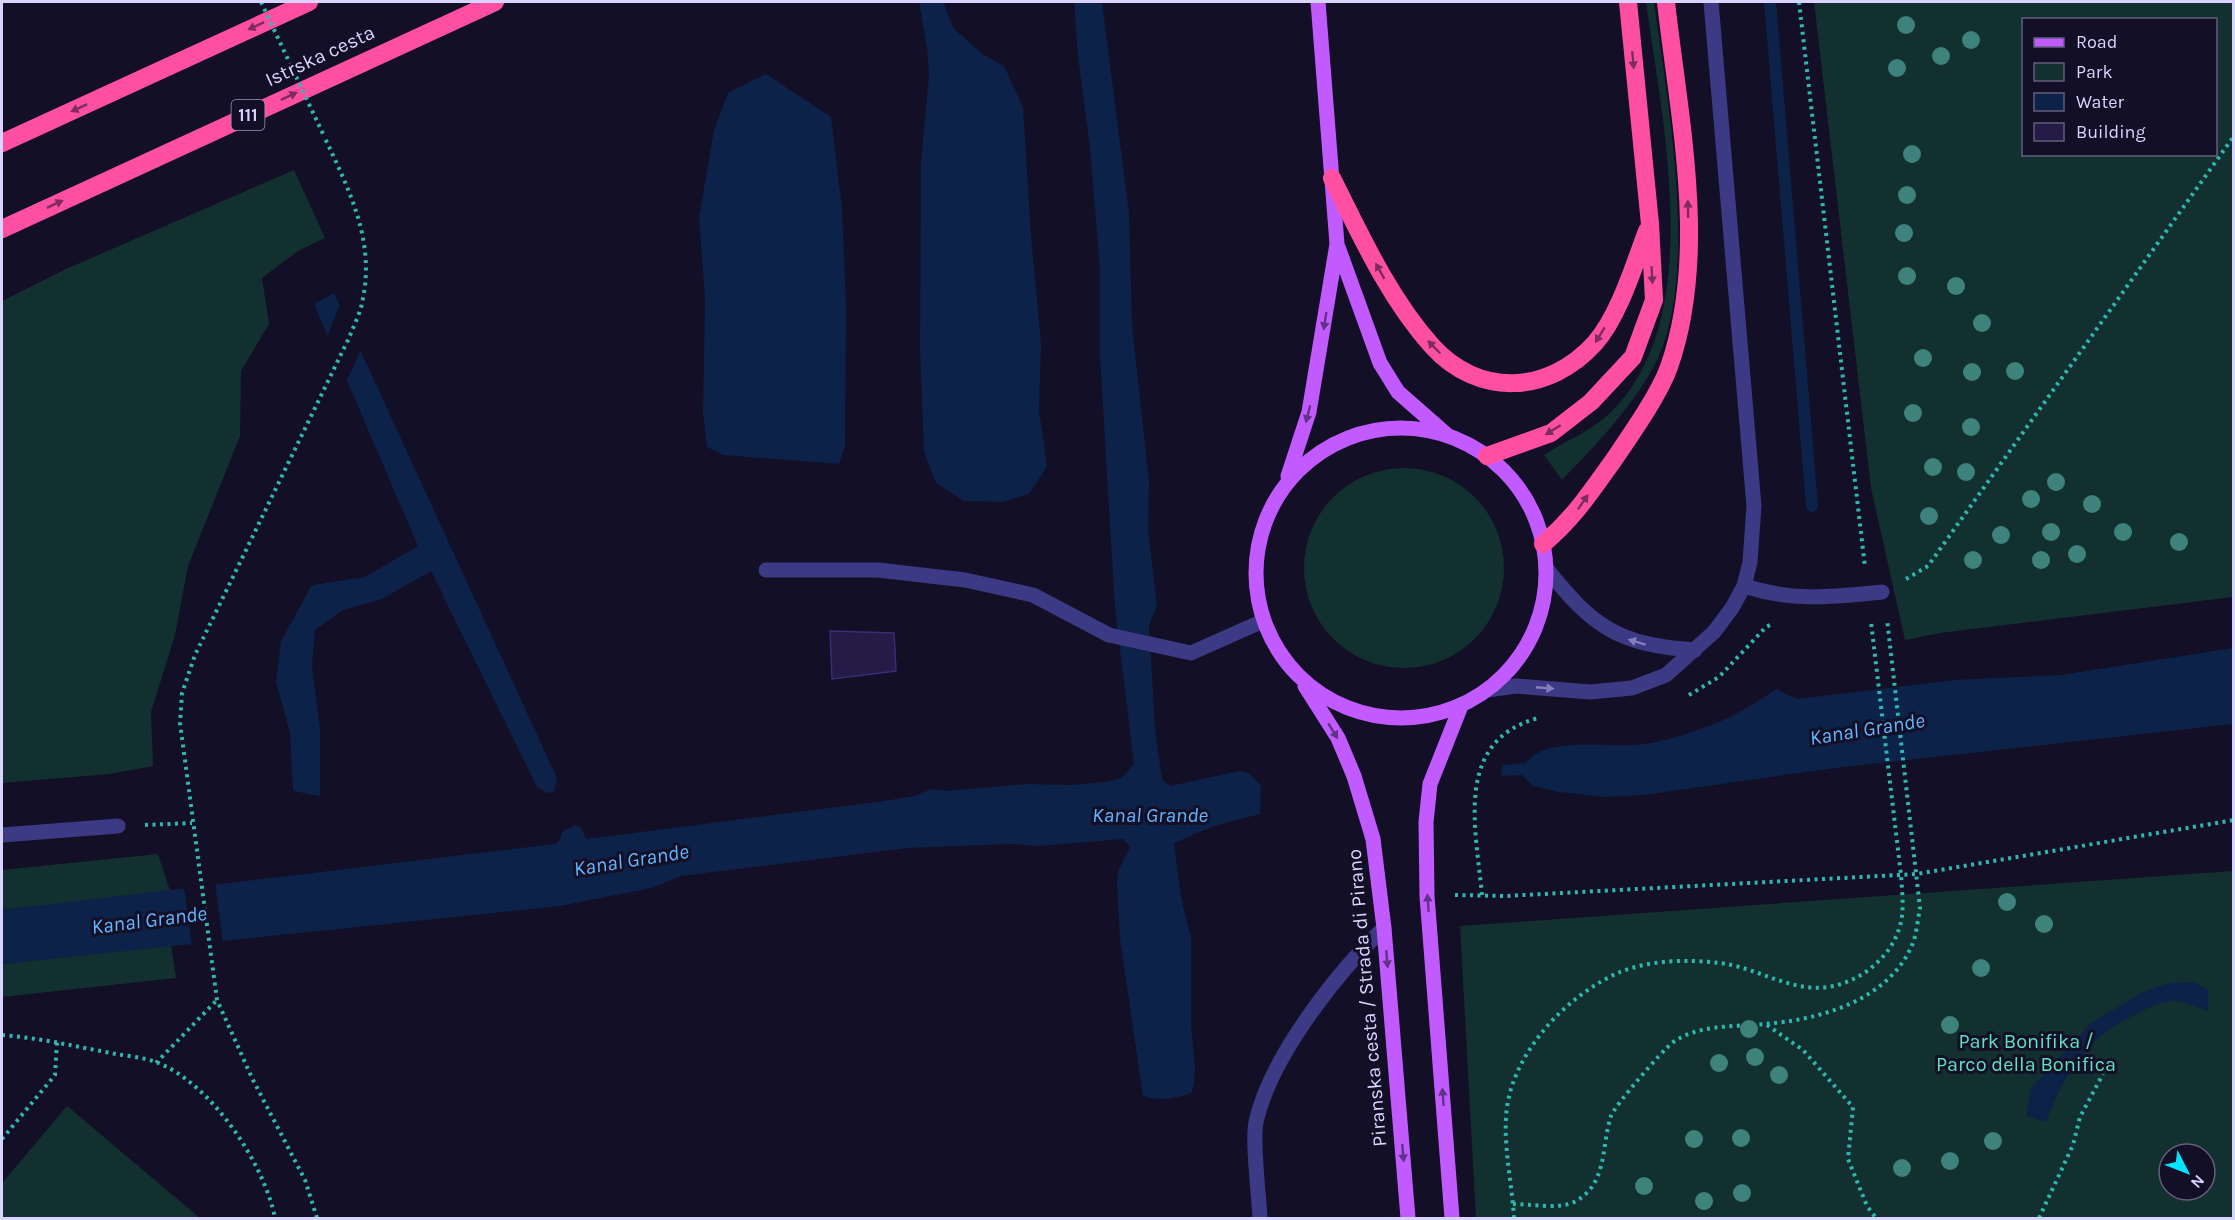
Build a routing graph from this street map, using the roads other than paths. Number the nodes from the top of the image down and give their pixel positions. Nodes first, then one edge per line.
1 (309, 2) edge
2 (495, 2) edge
3 (1318, 2) edge
4 (1628, 2) edge
5 (1666, 2) edge
6 (1711, 2) edge
7 (2, 143) edge
8 (1332, 178) junction
9 (1650, 224) junction
10 (2, 229) edge
11 (1337, 244) junction
12 (1447, 435) junction
13 (1487, 456) junction
14 (1280, 492) junction
15 (1543, 544) junction
16 (1546, 568) junction
17 (765, 570) dead end
18 (1744, 586) junction
19 (1875, 593) road end
20 (1263, 621) junction
21 (1695, 650) junction
22 (1301, 681) junction
23 (1486, 690) junction
24 (1461, 706) junction
25 (118, 826) road end
26 (2, 835) edge
27 (1384, 928) junction
28 (1260, 1218) edge
29 (1408, 1218) edge
30 (1452, 1218) edge

1 -> 7 highway
10 -> 2 highway, Istrska cesta / 111
3 - 8 main road
4 -> 9 highway
15 -> 5 highway
6 - 18 street
9 -> 8 highway
8 - 11 main road
9 -> 13 highway
11 - 12 main road
11 -> 14 main road
12 - 13 main road
12 - 14 main road
13 - 15 main road
14 - 20 main road, Piranska cesta / Strada di Pirano
15 - 16 main road
21 -> 16 street
16 - 23 main road
17 - 20 street
18 - 19 street
18 - 21 street
20 - 22 main road, Piranska cesta / Strada di Pirano
23 -> 21 street
22 - 24 main road
22 -> 27 main road, Piranska cesta / Strada di Pirano
23 - 24 main road
30 -> 24 main road
25 - 26 street
27 - 28 street
27 -> 29 main road, Piranska cesta / Strada di Pirano

